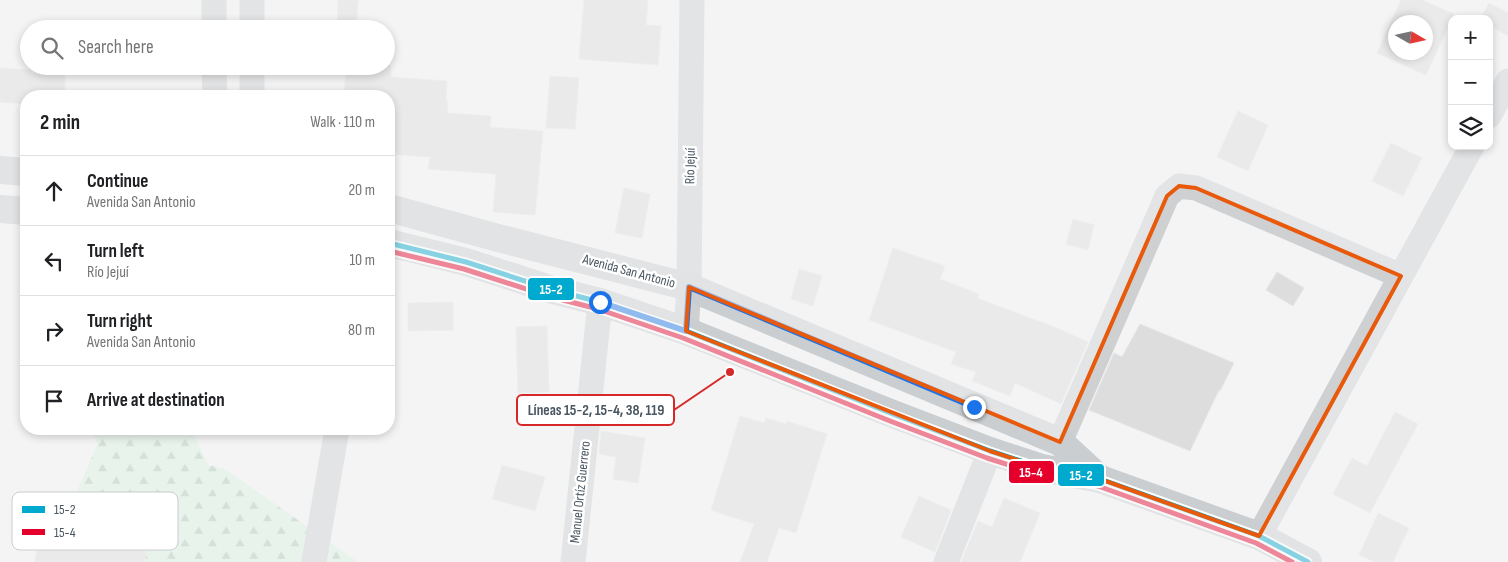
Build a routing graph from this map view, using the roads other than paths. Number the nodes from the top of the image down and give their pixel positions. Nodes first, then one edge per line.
1 (214, 0) edge
2 (252, 0) edge
3 (692, 0) edge
4 (214, 20) edge
5 (252, 20) edge
6 (214, 75) edge
7 (252, 75) edge
8 (1508, 82) edge
9 (214, 90) edge
10 (252, 90) edge
11 (1493, 109) edge
12 (1470, 150) edge
13 (0, 170) edge
14 (20, 172) edge
15 (0, 209) edge
16 (395, 210) edge
17 (20, 211) edge
18 (395, 244) edge
19 (1401, 276) junction
20 (689, 287) junction
21 (600, 302) junction
22 (686, 331) junction
23 (336, 435) edge
24 (1060, 442) junction
25 (990, 451) junction
26 (1100, 479) junction
27 (1259, 536) junction
28 (314, 562) edge
29 (573, 562) edge
30 (946, 562) edge
31 (1308, 562) edge

1 - 4 street
2 - 5 street
3 - 20 street, Río Jejuí
6 - 9 street
7 - 10 street
8 - 11 street
12 - 19 street
13 - 14 main road
15 - 17 main road
16 - 20 main road, Avenida San Antonio
18 - 21 main road, Avenida San Antonio
19 - 24 street
19 - 27 street
20 - 22 street, Río Jejuí
20 - 24 main road, Avenida San Antonio
21 - 22 main road, Avenida San Antonio
21 - 29 street, Manuel Ortíz Guerrero
22 - 25 main road, Avenida San Antonio
23 - 28 street
24 - 26 main road, Avenida San Antonio
25 - 26 main road, Avenida San Antonio
25 - 30 street
26 - 27 main road, Avenida San Antonio
27 - 31 main road, Avenida San Antonio

